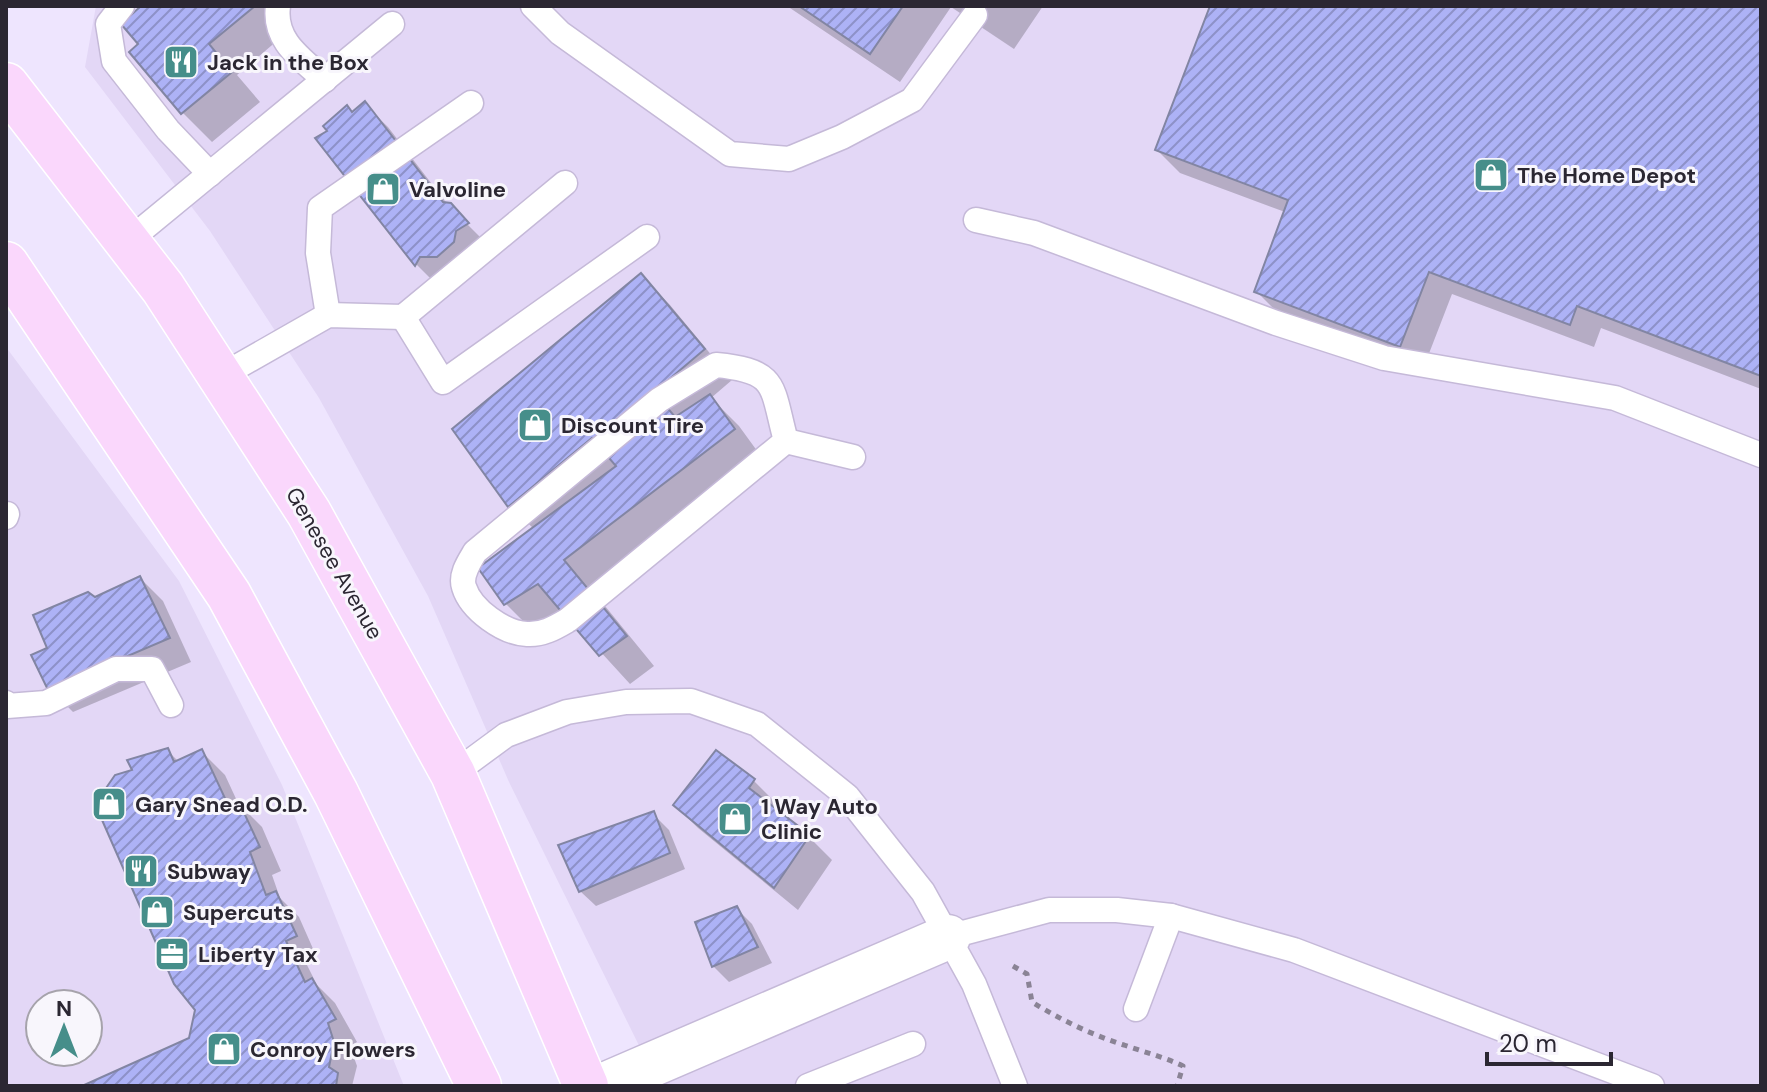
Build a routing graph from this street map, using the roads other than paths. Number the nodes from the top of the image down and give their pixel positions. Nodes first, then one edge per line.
1 (122, 6) edge
2 (278, 6) edge
3 (533, 6) edge
4 (975, 15) dead end
5 (392, 24) dead end
6 (325, 80) junction
7 (6, 85) edge
8 (471, 103) dead end
9 (210, 174) junction
10 (565, 183) dead end
11 (976, 220) dead end
12 (647, 237) dead end
13 (127, 242) junction
14 (6, 264) edge
15 (328, 315) junction
16 (403, 317) junction
17 (221, 376) junction
18 (786, 441) junction
19 (1761, 455) edge
20 (853, 457) dead end
21 (6, 703) edge
22 (171, 705) dead end
23 (453, 774) junction
24 (1171, 916) junction
25 (948, 937) junction
26 (1136, 1009) dead end
27 (913, 1044) dead end
28 (1614, 1079) edge
29 (479, 1086) edge
30 (586, 1086) edge
31 (602, 1086) edge
32 (808, 1086) edge
33 (1015, 1086) edge
34 (1652, 1086) edge

1 - 9 lane
2 - 6 lane
3 - 4 lane
5 - 6 lane
6 - 9 lane
7 - 13 main road, Genesee Avenue
8 - 15 lane
9 - 13 lane
10 - 16 lane
11 - 19 lane
12 - 16 lane
13 - 17 main road, Genesee Avenue
14 - 29 main road
15 - 16 lane
15 - 17 lane
17 - 23 main road, Genesee Avenue
18 - 18 lane
18 - 20 lane
21 - 22 lane
23 - 25 lane
23 - 30 main road, Genesee Avenue
24 - 25 lane
24 - 26 lane
24 - 28 lane
25 - 31 street
25 - 33 lane
27 - 32 lane
28 - 34 lane

